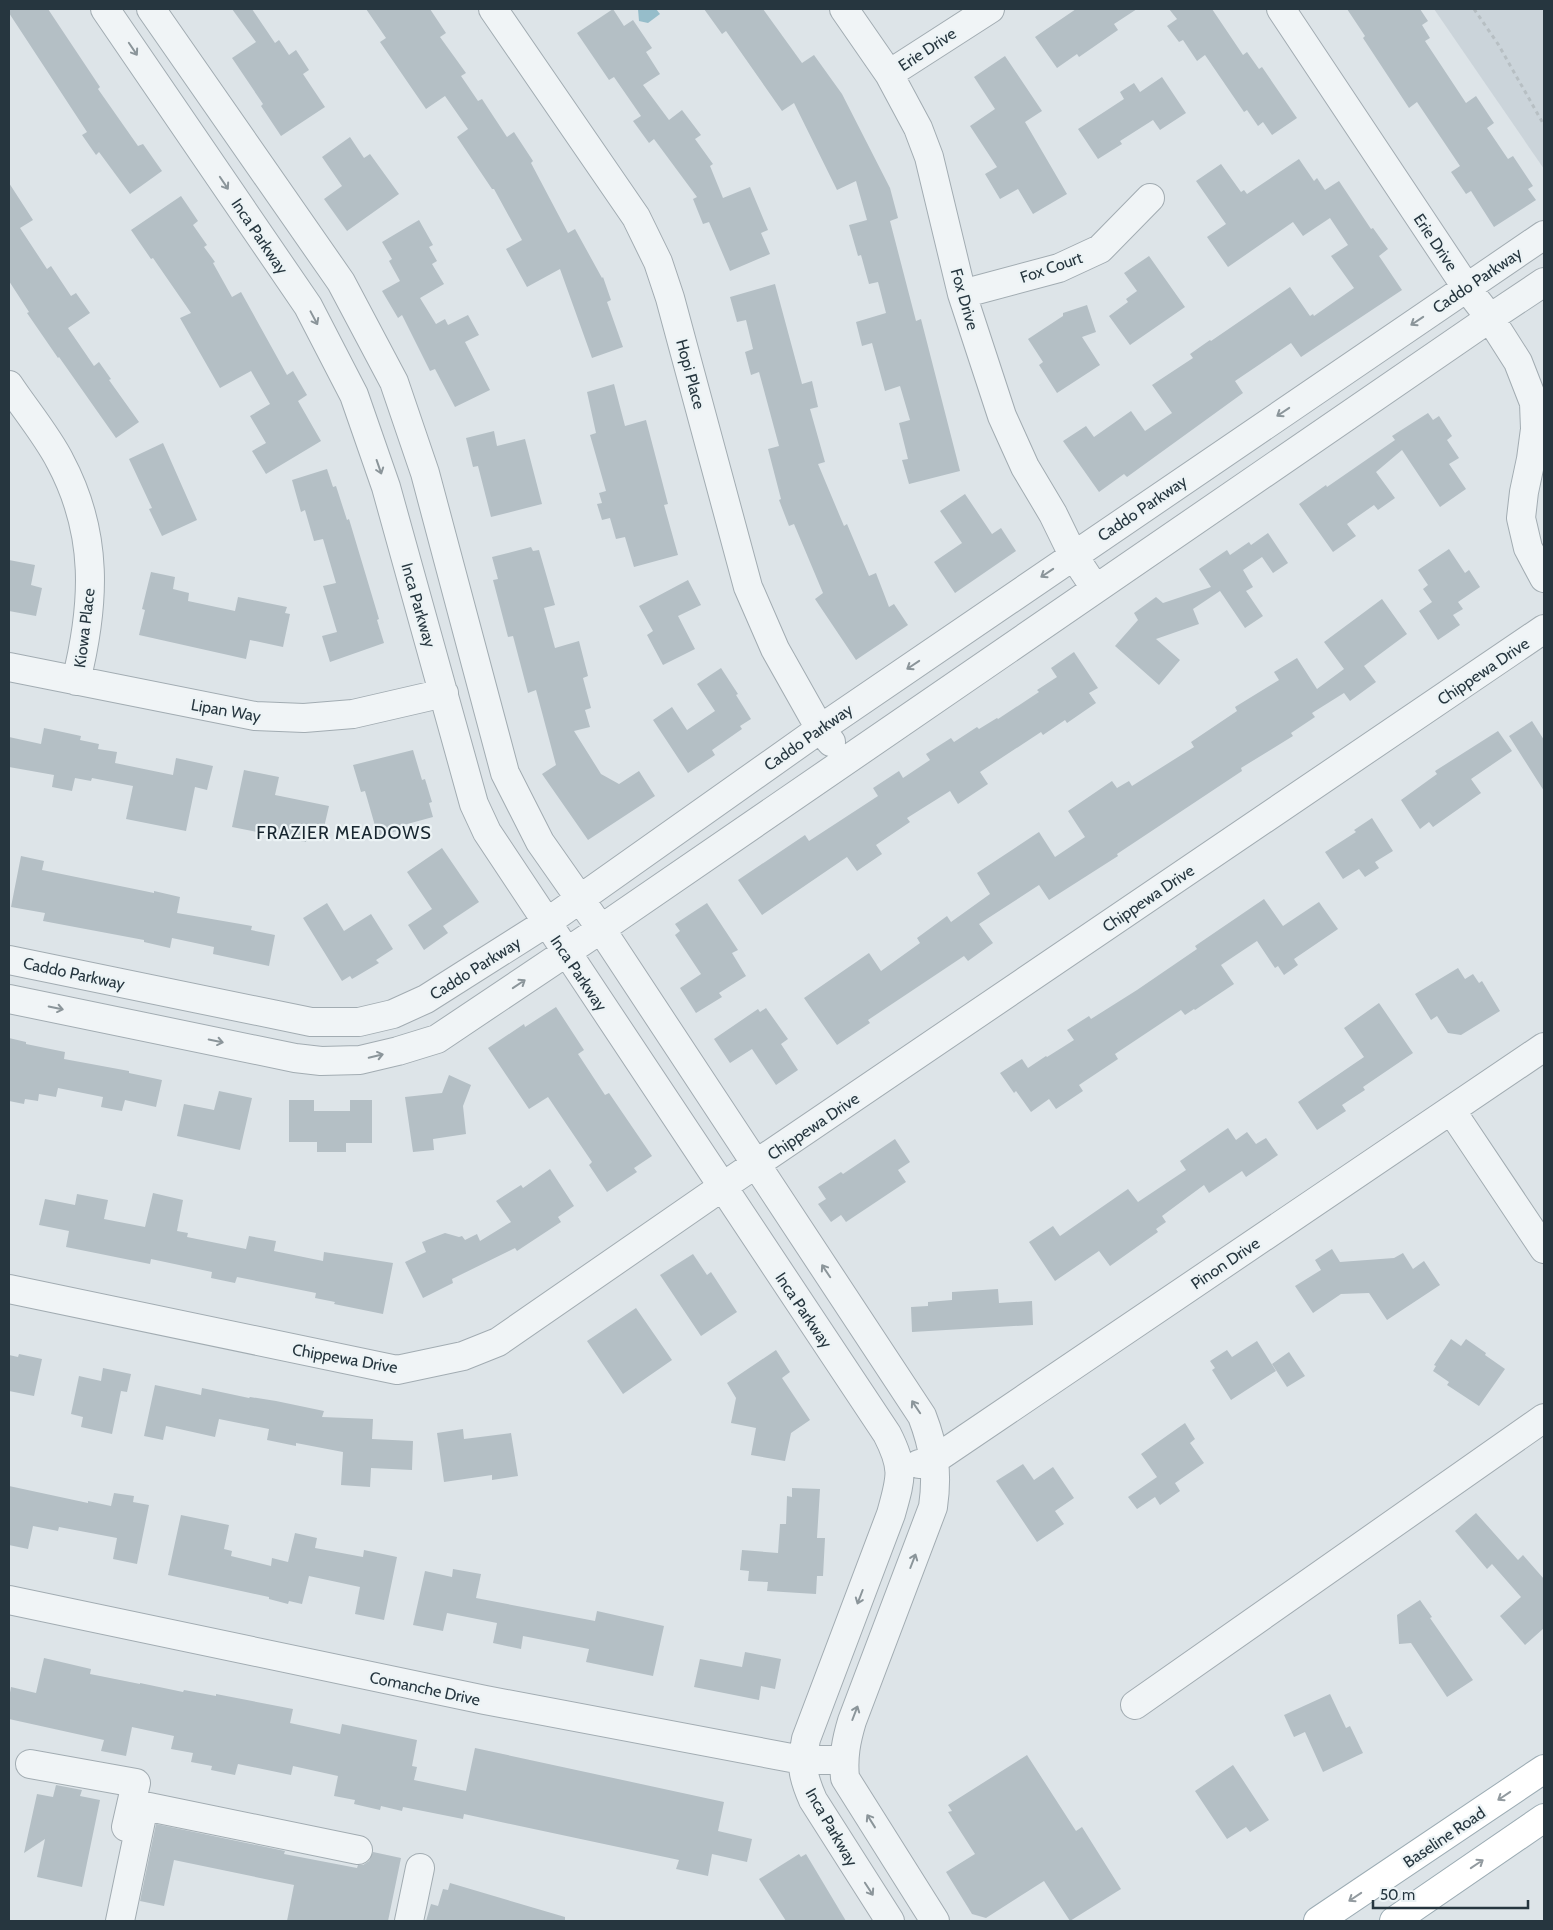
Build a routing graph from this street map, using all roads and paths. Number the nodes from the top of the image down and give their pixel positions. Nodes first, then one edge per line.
1 (105, 9) edge
2 (151, 9) edge
3 (494, 9) edge
4 (844, 9) edge
5 (990, 9) edge
6 (1281, 9) edge
7 (1474, 9) edge
8 (889, 74) junction
9 (1544, 125) edge
10 (1150, 198) dead end
11 (1544, 235) edge
12 (1544, 282) edge
13 (1466, 287) junction
14 (962, 294) junction
15 (1490, 318) junction
16 (9, 385) edge
17 (1073, 555) junction
18 (1544, 578) edge
19 (1095, 588) junction
20 (1544, 629) edge
21 (9, 667) edge
22 (76, 681) junction
23 (444, 693) junction
24 (820, 728) junction
25 (844, 760) junction
26 (580, 900) junction
27 (546, 923) junction
28 (601, 929) junction
29 (566, 952) junction
30 (9, 960) edge
31 (9, 998) edge
32 (1544, 1047) edge
33 (1451, 1110) junction
34 (756, 1165) junction
35 (722, 1187) junction
36 (1544, 1249) edge
37 (9, 1289) edge
38 (1544, 1418) edge
39 (934, 1460) junction
40 (900, 1468) junction
41 (9, 1600) edge
42 (1135, 1705) dead end
43 (802, 1760) junction
44 (843, 1760) junction
45 (30, 1764) dead end
46 (1544, 1769) edge
47 (1544, 1818) edge
48 (358, 1850) dead end
49 (420, 1868) dead end
50 (106, 1921) edge
51 (120, 1921) edge
52 (409, 1921) edge
53 (890, 1921) edge
54 (935, 1921) edge
55 (1318, 1921) edge
56 (1394, 1921) edge

1 -> 23 street, Inca Parkway
2 - 26 street
3 - 24 street, Hopi Place
4 - 8 street, Fox Drive
5 - 8 street, Erie Drive
6 - 13 street, Erie Drive
7 - 9 path
8 - 14 street, Fox Drive
10 - 14 street, Fox Court
11 - 13 street, Caddo Parkway
12 - 15 street
13 - 15 street, Erie Drive
13 -> 17 street, Caddo Parkway
14 - 17 street, Fox Drive
15 - 18 street, Erie Drive
15 - 19 street
16 - 22 street, Kiowa Place
17 - 19 street, Fox Drive
17 -> 24 street, Caddo Parkway
19 - 25 street
20 - 34 street, Chippewa Drive
21 - 22 street, Lipan Way
22 - 23 street, Lipan Way
23 - 27 street, Inca Parkway
24 - 25 street, Hopi Place
24 - 26 street, Caddo Parkway
25 - 28 street
26 - 27 street, Caddo Parkway
26 - 28 street
27 - 29 street, Inca Parkway
27 - 30 street, Caddo Parkway
28 - 29 street
28 - 34 street
31 -> 29 street
29 - 35 street, Inca Parkway
32 - 33 street, Pinon Drive
33 - 36 street
33 - 39 street, Pinon Drive
34 - 35 street, Chippewa Drive
39 -> 34 street
35 - 37 street, Chippewa Drive
35 - 40 street, Inca Parkway
38 - 42 street
39 - 40 street, Pinon Drive
44 -> 39 street
40 -> 43 street, Inca Parkway
41 - 43 street, Comanche Drive
43 - 44 street, Comanche Drive
43 -> 53 street, Inca Parkway
54 -> 44 street
45 - 50 street
46 -> 55 main road, Baseline Road
56 -> 47 main road
48 - 51 street
49 - 52 street

